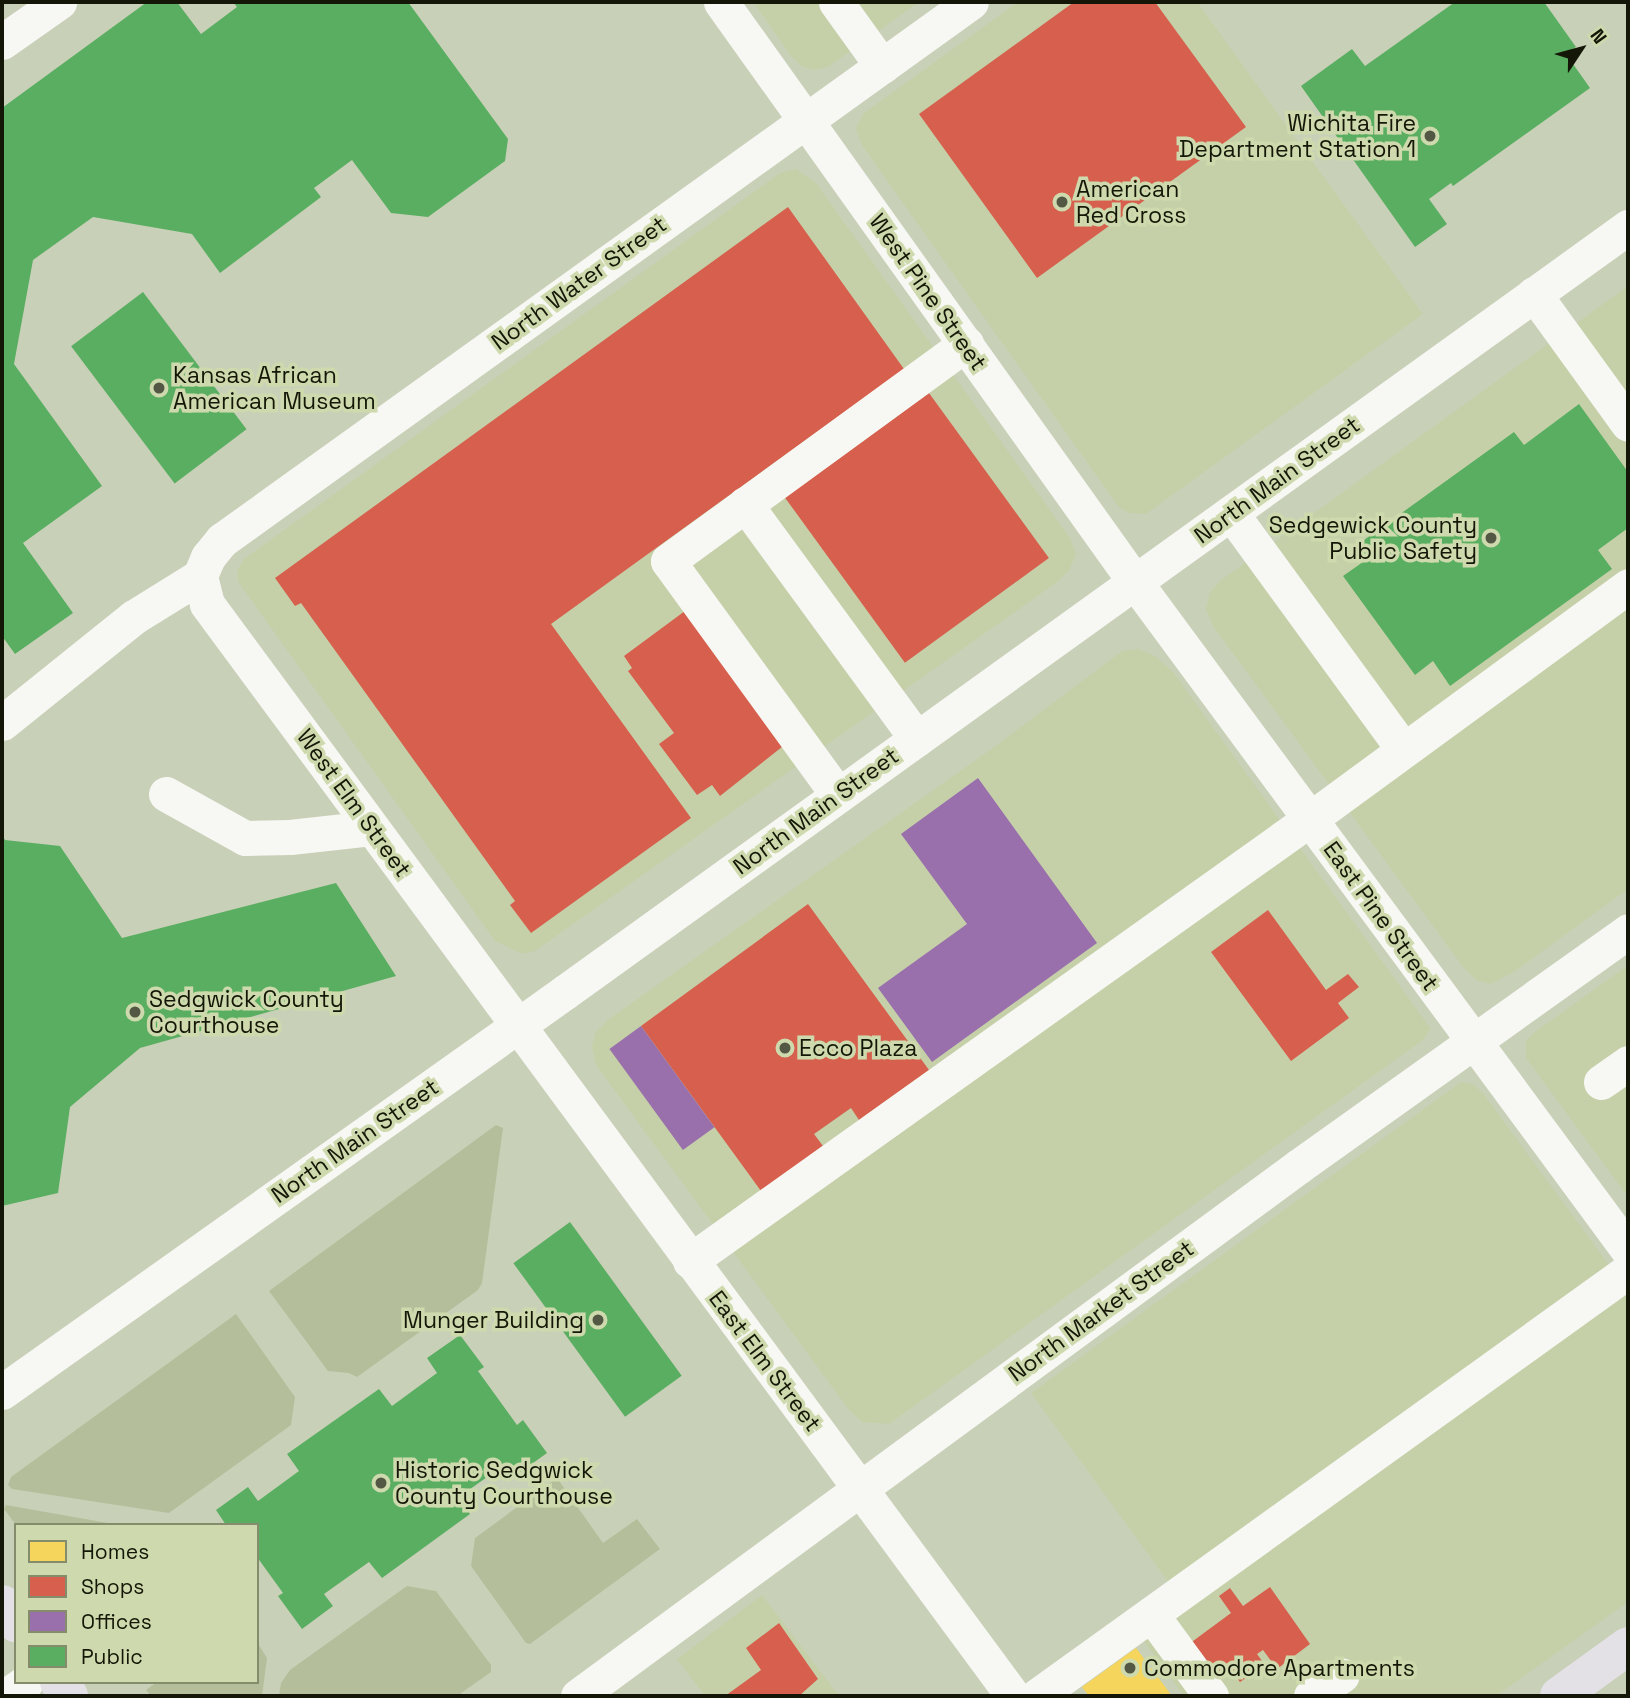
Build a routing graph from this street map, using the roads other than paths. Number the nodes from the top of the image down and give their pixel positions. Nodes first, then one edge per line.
1 (60, 2) edge
2 (721, 2) edge
3 (836, 2) edge
4 (965, 4) edge
5 (2, 42) edge
6 (882, 66) junction
7 (806, 120) junction
8 (1628, 227) edge
9 (1534, 295) junction
10 (966, 344) junction
11 (1628, 424) edge
12 (745, 504) junction
13 (1231, 513) junction
14 (200, 576) junction
15 (1135, 582) junction
16 (1628, 586) edge
17 (2, 723) edge
18 (917, 738) junction
19 (1404, 750) junction
20 (166, 794) dead end
21 (838, 795) junction
22 (1310, 819) junction
23 (372, 828) junction
24 (1625, 940) edge
25 (517, 1027) junction
26 (1474, 1041) junction
27 (1628, 1250) edge
28 (691, 1261) junction
29 (1628, 1271) edge
30 (2, 1392) edge
31 (860, 1489) junction
32 (2, 1604) edge
33 (1151, 1614) junction
34 (14, 1620) edge
35 (1628, 1646) edge
36 (1342, 1675) dead end
37 (23, 1684) edge
38 (6, 1696) edge
39 (578, 1696) edge
40 (1013, 1696) edge
41 (1037, 1696) edge
42 (1211, 1696) edge
43 (1311, 1696) edge
44 (1559, 1696) edge

1 - 5 street
2 - 7 street, West Pine Street
3 - 6 street
4 - 6 street, North Water Street
6 - 7 street, North Water Street
7 - 10 street, West Pine Street
7 - 14 street, North Water Street
8 - 9 street, North Main Street
9 - 11 street
9 - 13 street, North Main Street
10 - 12 street
10 - 15 street, West Pine Street
12 - 18 street
12 - 21 street
13 - 15 street, North Main Street
13 - 19 street
14 - 17 street
14 - 23 street, West Elm Street
15 - 18 street, North Main Street
15 - 22 street, East Pine Street
16 - 19 street
18 - 21 street, North Main Street
19 - 22 street
20 - 23 street
21 - 25 street, North Main Street
22 - 26 street, East Pine Street
22 - 28 street
23 - 25 street, West Elm Street
24 - 26 street, North Market Street
25 - 28 street, East Elm Street
25 - 30 street, North Main Street
26 - 27 street, East Pine Street
26 - 31 street, North Market Street
28 - 31 street, East Elm Street
29 - 33 street
31 - 39 street, North Market Street
31 - 40 street, East Elm Street
32 - 34 main road
33 - 41 street
33 - 42 street
35 - 44 main road
36 - 43 street
37 - 38 street

